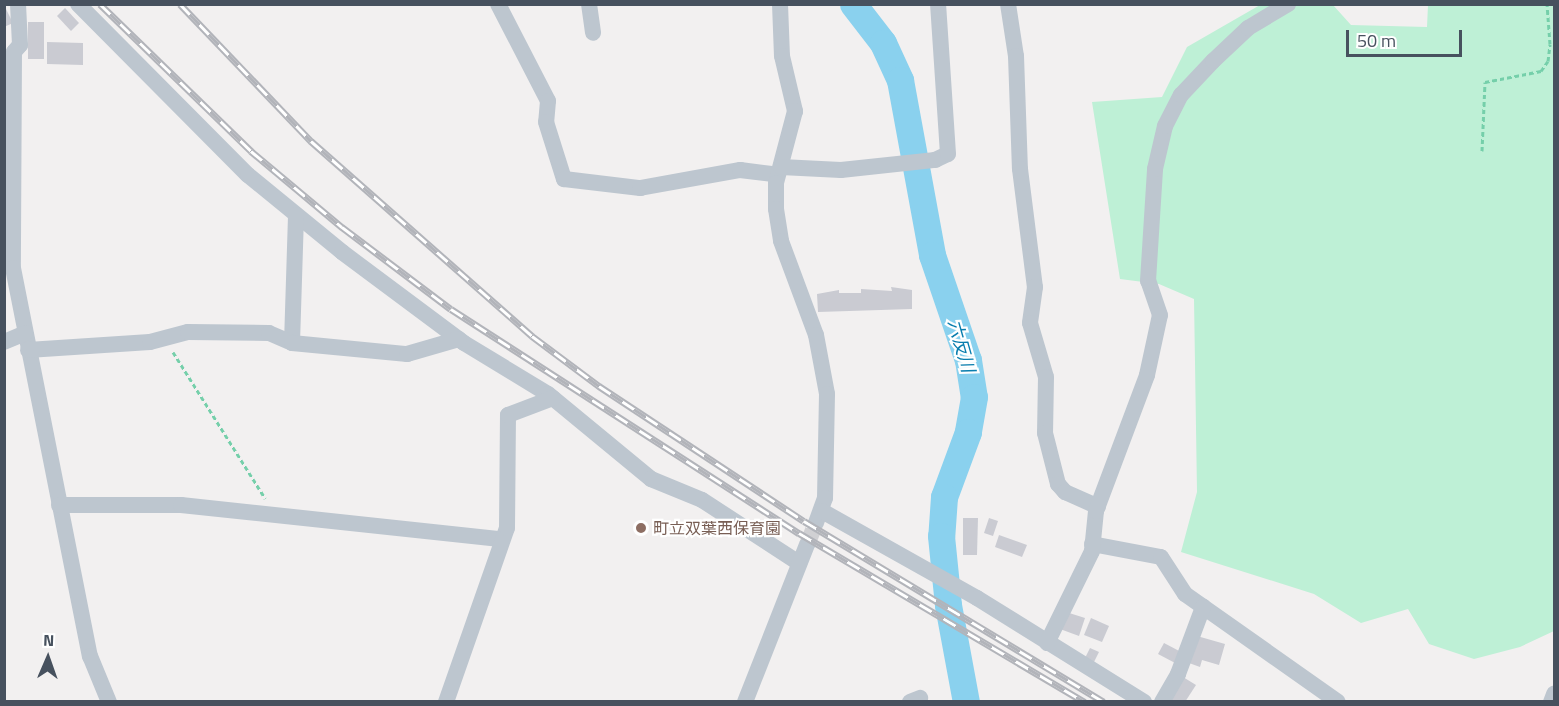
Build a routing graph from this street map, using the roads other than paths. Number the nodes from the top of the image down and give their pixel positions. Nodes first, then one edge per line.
1 (18, 4) edge
2 (78, 4) edge
3 (498, 4) edge
4 (588, 4) edge
5 (780, 4) edge
6 (939, 4) edge
7 (1008, 4) edge
8 (1288, 4) edge
9 (593, 33) dead end
10 (10, 47) edge
11 (9, 90) edge
12 (779, 171) junction
13 (297, 215) junction
14 (25, 333) junction
15 (459, 339) junction
16 (4, 342) edge
17 (292, 343) junction
18 (28, 351) junction
19 (553, 398) junction
20 (59, 504) junction
21 (1098, 507) junction
22 (501, 539) junction
23 (1092, 544) junction
24 (807, 545) tunnel mouth
25 (799, 563) junction
26 (1203, 607) junction
27 (1047, 643) junction
28 (1554, 694) edge
29 (109, 702) edge
30 (446, 702) edge
31 (746, 702) edge
32 (1144, 702) edge
33 (1162, 702) edge
34 (1338, 702) edge
35 (1551, 702) edge

1 - 10 street
2 - 13 street
3 - 12 street
4 - 9 street
5 - 12 street
6 - 12 street
7 - 21 street
8 - 21 street
10 - 11 street
11 - 14 street
12 - 27 street
13 - 15 street
13 - 17 street
14 - 16 street
14 - 18 street
15 - 17 street
15 - 19 street
17 - 18 street
18 - 20 street
19 - 22 street
19 - 25 street
20 - 22 street
20 - 29 street
21 - 23 street
22 - 30 street
23 - 26 street
23 - 27 street
24 - 25 street
25 - 31 street
26 - 33 street
26 - 34 street
27 - 32 street
28 - 35 street

